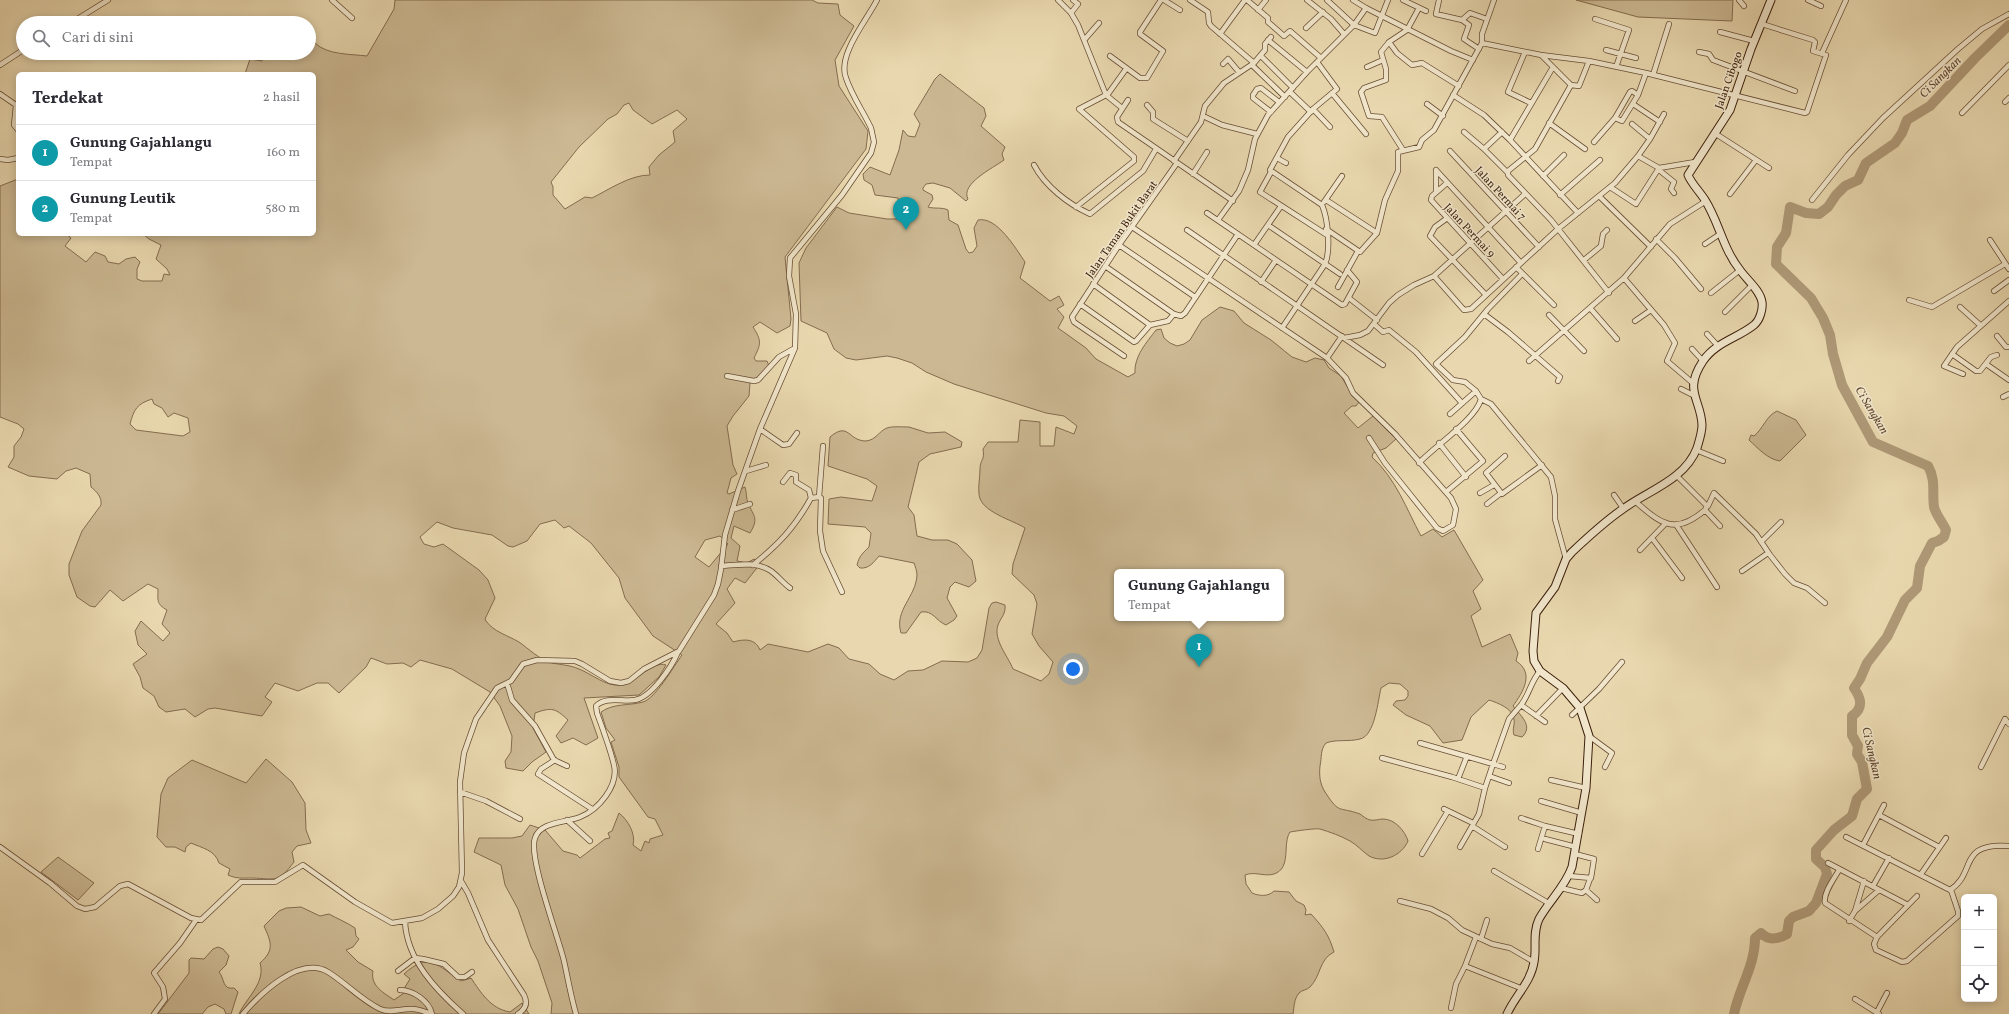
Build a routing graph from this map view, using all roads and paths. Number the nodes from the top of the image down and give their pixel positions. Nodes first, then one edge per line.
1 (108, 0) edge
2 (332, 0) edge
3 (877, 0) edge
4 (1058, 0) edge
5 (1073, 0) edge
6 (1163, 0) edge
7 (1246, 0) edge
8 (1266, 0) edge
9 (1307, 0) edge
10 (1327, 0) edge
11 (1353, 0) edge
12 (1388, 0) edge
13 (1403, 0) edge
14 (1439, 0) edge
15 (1494, 0) edge
16 (1739, 0) edge
17 (1771, 0) edge
18 (1808, 0) edge
19 (1846, 0) edge
20 (1193, 1) edge
21 (1744, 6) dead end
22 (1821, 6) dead end
23 (1366, 8) junction
24 (1419, 8) junction
25 (1180, 10) dead end
26 (1258, 10) junction
27 (1426, 11) dead end
28 (1323, 12) junction
29 (1071, 13) junction
30 (2009, 14) edge
31 (1381, 15) junction
32 (82, 16) edge
33 (352, 18) dead end
34 (1487, 19) junction
35 (1595, 19) dead end
36 (1462, 20) junction
37 (1099, 23) dead end
38 (1669, 24) dead end
39 (1762, 24) junction
40 (1354, 25) junction
41 (1306, 28) dead end
42 (1407, 30) junction
43 (1720, 32) dead end
44 (1220, 34) junction
45 (1344, 34) junction
46 (1085, 39) junction
47 (1754, 41) junction
48 (1389, 42) junction
49 (1482, 43) junction
50 (1479, 49) junction
51 (1606, 50) dead end
52 (1525, 52) junction
53 (1699, 52) dead end
54 (1822, 53) junction
55 (1621, 54) junction
56 (16, 55) edge
57 (1541, 55) junction
58 (1110, 56) dead end
59 (1261, 56) junction
60 (1321, 58) junction
61 (1636, 58) dead end
62 (1384, 60) junction
63 (1473, 60) junction
64 (1589, 61) junction
65 (1317, 62) junction
66 (1222, 64) dead end
67 (1253, 64) junction
68 (0, 65) edge
69 (2009, 65) edge
70 (1367, 67) dead end
71 (1553, 67) junction
72 (1616, 68) junction
73 (1126, 69) junction
74 (1239, 72) junction
75 (1306, 72) junction
76 (1743, 72) junction
77 (1646, 73) junction
78 (1653, 75) junction
79 (1571, 85) junction
80 (1459, 86) junction
81 (1291, 90) junction
82 (1795, 91) dead end
83 (1332, 92) junction
84 (0, 94) edge
85 (1106, 95) junction
86 (1453, 95) junction
87 (1638, 95) junction
88 (1285, 96) junction
89 (1736, 96) junction
90 (2009, 98) edge
91 (1128, 100) dead end
92 (1279, 102) junction
93 (2005, 102) dead end
94 (1427, 104) dead end
95 (1531, 104) junction
96 (1633, 104) junction
97 (16, 105) edge
98 (16, 105) edge
99 (1147, 105) dead end
100 (1122, 108) junction
101 (1312, 110) junction
102 (1271, 112) junction
103 (1962, 113) dead end
104 (1664, 114) dead end
105 (1203, 116) junction
106 (1443, 116) junction
107 (1615, 118) junction
108 (1660, 122) junction
109 (1549, 123) junction
110 (1632, 124) dead end
111 (1330, 127) dead end
112 (16, 128) edge
113 (1464, 132) dead end
114 (1502, 132) junction
115 (1257, 134) junction
116 (1366, 134) dead end
117 (1716, 134) junction
118 (1650, 139) junction
119 (1510, 140) junction
120 (1188, 141) junction
121 (1594, 142) dead end
122 (1156, 149) junction
123 (1484, 149) junction
124 (1585, 149) dead end
125 (1403, 150) junction
126 (1450, 151) dead end
127 (1207, 152) dead end
128 (1564, 155) dead end
129 (1638, 156) junction
130 (0, 158) edge
131 (16, 158) edge
132 (1277, 158) junction
133 (1525, 158) junction
134 (1600, 160) dead end
135 (1756, 160) junction
136 (1175, 162) junction
137 (1695, 162) junction
138 (1286, 163) dead end
139 (1034, 165) dead end
140 (1768, 168) dead end
141 (1659, 169) junction
142 (1271, 172) junction
143 (1508, 173) junction
144 (1193, 174) junction
145 (1342, 176) dead end
146 (1543, 176) junction
147 (1447, 183) junction
148 (1610, 187) junction
149 (1436, 192) junction
150 (1674, 193) dead end
151 (1525, 194) junction
152 (1730, 194) dead end
153 (1560, 195) junction
154 (1599, 196) junction
155 (1326, 200) junction
156 (1812, 200) dead end
157 (1233, 201) junction
158 (1706, 201) junction
159 (1322, 205) junction
160 (1280, 206) junction
161 (1076, 207) junction
162 (1505, 210) junction
163 (1207, 213) dead end
164 (1578, 213) junction
165 (1446, 218) junction
166 (1218, 220) junction
167 (1268, 225) junction
168 (1132, 227) junction
169 (1488, 227) junction
170 (1326, 229) junction
171 (1558, 229) junction
172 (1187, 230) dead end
173 (1607, 230) dead end
174 (1238, 234) junction
175 (1377, 234) junction
176 (1720, 234) junction
177 (1327, 235) junction
178 (1656, 239) junction
179 (1990, 240) dead end
180 (1470, 243) junction
181 (1705, 244) dead end
182 (1119, 245) junction
183 (1254, 245) junction
184 (1538, 247) junction
185 (1650, 247) junction
186 (1358, 251) junction
187 (1223, 255) junction
188 (1276, 260) junction
189 (1451, 260) junction
190 (1584, 260) junction
191 (1521, 263) junction
192 (1325, 264) junction
193 (2005, 264) junction
194 (1105, 266) junction
195 (1516, 267) junction
196 (1347, 270) junction
197 (1740, 270) junction
198 (2009, 270) edge
199 (1340, 274) dead end
200 (1522, 274) junction
201 (1434, 276) junction
202 (1208, 278) junction
203 (1624, 278) junction
204 (1503, 279) junction
205 (2009, 280) edge
206 (1261, 282) junction
207 (1093, 284) junction
208 (1312, 285) junction
209 (1752, 285) junction
210 (1338, 287) dead end
211 (1701, 289) dead end
212 (1994, 291) dead end
213 (1711, 292) dead end
214 (1609, 293) junction
215 (1486, 295) junction
216 (1195, 297) junction
217 (1349, 298) junction
218 (1909, 300) dead end
219 (2009, 302) edge
220 (1080, 304) junction
221 (1554, 305) dead end
222 (1297, 307) junction
223 (1960, 307) dead end
224 (1590, 308) junction
225 (1651, 310) junction
226 (1725, 312) dead end
227 (1174, 314) junction
228 (1484, 314) junction
229 (1549, 315) dead end
230 (1635, 321) dead end
231 (1376, 322) junction
232 (1150, 325) junction
233 (1980, 325) junction
234 (1282, 328) junction
235 (1562, 330) junction
236 (1707, 334) dead end
237 (1997, 336) dead end
238 (1343, 337) junction
239 (1617, 339) dead end
240 (1718, 346) junction
241 (2009, 347) edge
242 (795, 348) junction
243 (1692, 349) dead end
244 (1584, 351) dead end
245 (1952, 354) junction
246 (1997, 355) dead end
247 (1124, 356) dead end
248 (1534, 356) junction
249 (1327, 358) junction
250 (1529, 361) dead end
251 (1703, 361) junction
252 (1986, 364) junction
253 (1383, 365) dead end
254 (1962, 374) dead end
255 (727, 376) dead end
256 (2009, 380) edge
257 (1558, 381) dead end
258 (1694, 384) junction
259 (1681, 388) dead end
260 (1476, 391) junction
261 (2009, 394) edge
262 (1693, 395) junction
263 (2003, 397) dead end
264 (1481, 399) junction
265 (1462, 403) junction
266 (1450, 414) dead end
267 (760, 429) junction
268 (1456, 429) junction
269 (797, 433) dead end
270 (1369, 438) dead end
271 (1439, 443) junction
272 (823, 446) dead end
273 (1696, 450) junction
274 (1505, 456) dead end
275 (1723, 461) dead end
276 (1419, 463) junction
277 (766, 465) dead end
278 (1542, 465) junction
279 (746, 471) junction
280 (1676, 475) junction
281 (1466, 477) junction
282 (783, 482) dead end
283 (1494, 485) junction
284 (1446, 492) junction
285 (1480, 493) dead end
286 (1501, 493) junction
287 (1614, 495) dead end
288 (819, 496) junction
289 (811, 498) junction
290 (1636, 502) junction
291 (750, 504) dead end
292 (1487, 504) dead end
293 (1706, 506) junction
294 (1624, 508) junction
295 (732, 510) junction
296 (1780, 522) dead end
297 (1666, 523) junction
298 (1677, 526) junction
299 (1720, 526) dead end
300 (1652, 538) junction
301 (1761, 542) junction
302 (1640, 550) dead end
303 (1768, 553) junction
304 (1566, 559) junction
305 (753, 565) junction
306 (721, 566) junction
307 (1742, 571) dead end
308 (1682, 578) dead end
309 (1717, 587) dead end
310 (790, 588) dead end
311 (842, 592) dead end
312 (1825, 603) dead end
313 (679, 651) junction
314 (1622, 662) dead end
315 (1540, 671) junction
316 (507, 683) junction
317 (1563, 688) junction
318 (1521, 705) junction
319 (1580, 708) junction
320 (1572, 714) dead end
321 (1536, 716) junction
322 (1545, 722) dead end
323 (2009, 724) edge
324 (1589, 736) junction
325 (1420, 743) dead end
326 (1467, 756) junction
327 (1382, 758) dead end
328 (555, 760) junction
329 (1493, 764) junction
330 (567, 766) dead end
331 (1503, 767) dead end
332 (1605, 767) dead end
333 (1981, 768) dead end
334 (1489, 776) junction
335 (1458, 779) junction
336 (1551, 780) dead end
337 (1509, 783) dead end
338 (1484, 788) junction
339 (1586, 788) junction
340 (460, 792) junction
341 (1541, 801) dead end
342 (1884, 805) dead end
343 (592, 809) junction
344 (1582, 813) junction
345 (1879, 815) junction
346 (1522, 818) dead end
347 (520, 819) dead end
348 (567, 820) junction
349 (1472, 825) junction
350 (1546, 826) junction
351 (1579, 834) junction
352 (1846, 837) dead end
353 (1946, 838) dead end
354 (1544, 839) dead end
355 (590, 841) dead end
356 (1864, 845) junction
357 (2009, 846) edge
358 (0, 847) edge
359 (1460, 847) dead end
360 (1505, 847) dead end
361 (1939, 848) junction
362 (1538, 849) dead end
363 (1576, 851) junction
364 (1422, 854) dead end
365 (1889, 858) junction
366 (1828, 863) dead end
367 (1839, 870) junction
368 (1494, 871) dead end
369 (1921, 874) junction
370 (1569, 876) junction
371 (1590, 878) junction
372 (461, 881) junction
373 (1864, 881) junction
374 (1873, 886) junction
375 (1561, 888) junction
376 (1586, 890) junction
377 (1879, 890) junction
378 (1951, 890) junction
379 (1917, 896) dead end
380 (1597, 900) dead end
381 (1400, 901) dead end
382 (1550, 904) junction
383 (1908, 904) junction
384 (1855, 911) junction
385 (196, 920) junction
386 (1487, 920) dead end
387 (1849, 920) junction
388 (405, 922) junction
389 (1877, 937) junction
390 (1478, 938) junction
391 (415, 958) junction
392 (1534, 962) junction
393 (1464, 966) junction
394 (398, 971) dead end
395 (472, 972) dead end
396 (1523, 989) junction
397 (400, 990) dead end
398 (1887, 993) dead end
399 (1855, 999) dead end
400 (1451, 1008) dead end
401 (1878, 1013) edge
402 (154, 1014) edge
403 (243, 1014) edge
404 (431, 1014) edge
405 (463, 1014) edge
406 (518, 1014) edge
407 (576, 1014) edge
408 (1507, 1014) edge

1 - 32 street
2 - 33 street
3 - 242 street
4 - 29 street
5 - 29 street
6 - 25 street
6 - 73 street
7 - 26 street
7 - 44 street
8 - 26 street
9 - 28 street
10 - 40 street
11 - 23 street
12 - 31 street
13 - 24 street
14 - 36 street
15 - 34 street
16 - 21 street
17 - 39 street, Jalan Cibogo
18 - 22 street
19 - 54 street
20 - 44 street
23 - 31 street
23 - 40 street
24 - 27 street
24 - 42 street
26 - 60 street
28 - 41 street
28 - 45 street
29 - 46 street
30 - 156 street
31 - 40 street
31 - 42 street
34 - 36 street
34 - 49 street
35 - 55 street
36 - 50 street
37 - 46 street
38 - 78 street
39 - 47 street, Jalan Cibogo
39 - 54 street
40 - 45 street
42 - 48 street
42 - 63 street
43 - 47 street
44 - 67 street
45 - 60 street
46 - 85 street
47 - 76 street, Jalan Cibogo
48 - 62 street
48 - 80 street
49 - 50 street
49 - 52 street
50 - 63 street
51 - 55 street
52 - 57 street
52 - 95 street
53 - 76 street
54 - 89 street
55 - 61 street
55 - 72 street
56 - 68 street
57 - 64 street
57 - 71 street
58 - 73 street
59 - 67 street, Jalan Taman Bukit Barat
59 - 75 street
59 - 81 street
60 - 65 street
62 - 70 street
62 - 125 street
63 - 80 street
64 - 72 street
64 - 79 street
65 - 75 street
65 - 83 street
66 - 74 street
67 - 74 street, Jalan Taman Bukit Barat
67 - 88 street
69 - 103 street
71 - 79 street
71 - 95 street
72 - 77 street
73 - 85 street
74 - 105 street, Jalan Taman Bukit Barat
75 - 81 street
76 - 82 street
76 - 89 street, Jalan Cibogo
77 - 78 street
77 - 87 street
78 - 89 street
79 - 109 street
80 - 86 street
81 - 88 street
81 - 101 street
83 - 101 street
83 - 116 street
84 - 97 street
85 - 100 street
85 - 161 street
86 - 106 street
86 - 114 street
87 - 96 street
87 - 107 street
88 - 92 street
89 - 117 street, Jalan Cibogo
90 - 93 street
91 - 100 street
92 - 102 street
92 - 102 street
94 - 106 street
95 - 119 street
96 - 107 street
96 - 108 street
98 - 112 street
99 - 120 street
100 - 122 street
101 - 111 street
101 - 132 street
102 - 115 street
104 - 108 street
105 - 115 street
105 - 120 street, Jalan Taman Bukit Barat
106 - 125 street
107 - 121 street
108 - 118 street
109 - 124 street
109 - 133 street
110 - 118 street
113 - 123 street
114 - 119 street
114 - 123 street
115 - 157 street
117 - 135 street
117 - 137 street, Jalan Cibogo
118 - 129 street
119 - 133 street
120 - 136 street, Jalan Taman Bukit Barat
122 - 136 street
122 - 161 street
123 - 143 street
125 - 175 street
126 - 162 street, Jalan Permai 7
127 - 144 street
128 - 146 street
129 - 141 street
129 - 148 street
130 - 131 street
132 - 138 street
132 - 142 street
133 - 143 street
133 - 146 street
134 - 153 street
135 - 140 street
135 - 152 street
136 - 144 street
136 - 168 street, Jalan Taman Bukit Barat
137 - 141 street
137 - 158 street
139 - 161 street
141 - 148 street
141 - 150 street
142 - 159 street
142 - 160 street
143 - 151 street
144 - 157 street
145 - 155 street
146 - 153 street
147 - 149 street, Jalan Permai 9
147 - 149 street, Jalan Permai 9
147 - 169 street
148 - 154 street
149 - 165 street, Jalan Permai 9
151 - 162 street
151 - 171 street
153 - 164 street
154 - 164 street
154 - 185 street
155 - 159 street
155 - 175 street
157 - 166 street
158 - 176 street
158 - 178 street
159 - 170 street
160 - 167 street
160 - 177 street
162 - 169 street
162 - 184 street, Jalan Permai 7
163 - 166 street
164 - 171 street
165 - 180 street, Jalan Permai 9
165 - 189 street
166 - 174 street
167 - 183 street
167 - 192 street
168 - 182 street, Jalan Taman Bukit Barat
168 - 202 street
169 - 180 street
169 - 191 street
170 - 177 street
170 - 186 street
171 - 184 street
171 - 190 street
172 - 187 street
173 - 190 street
174 - 183 street
174 - 187 street
175 - 186 street
176 - 181 street
176 - 197 street
177 - 192 street
178 - 185 street
178 - 211 street
179 - 193 street
180 - 189 street
180 - 204 street, Jalan Permai 9
182 - 194 street, Jalan Taman Bukit Barat
182 - 216 street
183 - 188 street
184 - 191 street
185 - 203 street
186 - 196 street
187 - 202 street
187 - 206 street
188 - 206 street
188 - 208 street
189 - 201 street
189 - 215 street
190 - 214 street
191 - 195 street
192 - 199 street
192 - 208 street
193 - 198 street
193 - 218 street
194 - 207 street, Jalan Taman Bukit Barat
194 - 227 street
195 - 200 street
195 - 204 street
196 - 210 street
196 - 217 street
197 - 209 street
197 - 213 street
200 - 221 street
200 - 228 street
201 - 215 street
201 - 231 street
202 - 216 street
202 - 234 street
203 - 214 street
203 - 225 street
204 - 215 street
205 - 212 street
206 - 222 street
207 - 220 street, Jalan Taman Bukit Barat
207 - 232 street
208 - 217 street
208 - 222 street
209 - 226 street
209 - 240 street
214 - 224 street
216 - 227 street
217 - 231 street
219 - 233 street
220 - 232 street
220 - 247 street, Jalan Taman Bukit Barat
222 - 234 street
222 - 238 street
223 - 233 street
224 - 235 street
224 - 239 street
225 - 230 street
225 - 258 street
227 - 232 street
228 - 248 street
228 - 260 street
229 - 235 street
231 - 238 street
231 - 265 street
233 - 245 street
234 - 249 street
235 - 244 street
235 - 248 street
236 - 240 street
237 - 241 street
238 - 249 street
238 - 253 street
240 - 251 street
242 - 255 street
242 - 267 street
243 - 251 street
245 - 252 street
245 - 254 street
246 - 252 street
248 - 250 street
248 - 257 street
249 - 276 street
251 - 258 street
252 - 256 street
258 - 262 street
259 - 262 street
260 - 264 street
260 - 265 street
261 - 263 street
262 - 273 street
264 - 268 street
264 - 278 street
265 - 266 street
267 - 269 street
267 - 279 street
268 - 271 street
268 - 281 street
270 - 284 street
271 - 276 street
271 - 281 street
272 - 288 street
273 - 275 street
273 - 280 street
274 - 283 street
276 - 284 street
277 - 279 street
278 - 286 street
278 - 304 street
279 - 295 street
280 - 290 street
280 - 293 street
281 - 284 street
282 - 289 street
283 - 285 street
283 - 286 street
286 - 292 street
287 - 294 street
288 - 289 street
288 - 311 street
289 - 305 street
290 - 294 street
290 - 297 street
291 - 295 street
293 - 298 street
293 - 299 street
293 - 301 street
294 - 304 street
295 - 306 street
296 - 301 street
297 - 298 street
297 - 300 street
298 - 309 street
300 - 302 street
300 - 308 street
301 - 303 street
303 - 307 street
303 - 312 street
304 - 315 street
305 - 306 street
305 - 310 street
306 - 313 street
313 - 316 street
313 - 343 street
314 - 319 street
315 - 317 street
315 - 318 street
316 - 328 street
316 - 340 street
317 - 319 street
317 - 321 street
318 - 321 street
318 - 329 street
319 - 320 street
319 - 324 street
321 - 322 street
323 - 333 street
324 - 332 street
324 - 339 street
325 - 326 street
326 - 329 street
326 - 335 street
327 - 335 street
328 - 330 street
328 - 343 street
329 - 331 street
329 - 334 street
334 - 337 street
334 - 338 street
335 - 338 street
336 - 339 street
338 - 349 street
339 - 344 street
340 - 347 street
340 - 372 street
341 - 344 street
342 - 345 street
343 - 348 street
344 - 351 street
345 - 356 street
345 - 361 street
346 - 350 street
348 - 355 street
348 - 407 street
349 - 359 street
349 - 360 street
349 - 364 street
350 - 351 street
350 - 362 street
351 - 363 street
352 - 356 street
353 - 361 street
354 - 363 street
356 - 365 street
357 - 378 street
358 - 385 street
361 - 369 street
363 - 370 street
363 - 371 street
365 - 369 street
365 - 374 street
366 - 367 street
367 - 373 street
367 - 387 street
368 - 382 street
369 - 378 street
370 - 371 street
370 - 375 street
371 - 376 street
372 - 388 street
372 - 406 street
373 - 374 street
373 - 384 street
374 - 377 street
375 - 376 street
375 - 382 street
376 - 380 street
377 - 383 street
377 - 384 street
378 - 389 street
379 - 383 street
381 - 390 street
382 - 392 street
383 - 389 street
384 - 387 street
385 - 388 street
385 - 402 street
386 - 390 street
387 - 389 street
388 - 391 street
390 - 392 street
390 - 393 street
391 - 394 street
391 - 395 street
391 - 405 street
392 - 396 street
393 - 396 street
393 - 400 street
396 - 408 street
397 - 404 street
398 - 401 street
399 - 401 street
403 - 404 street

